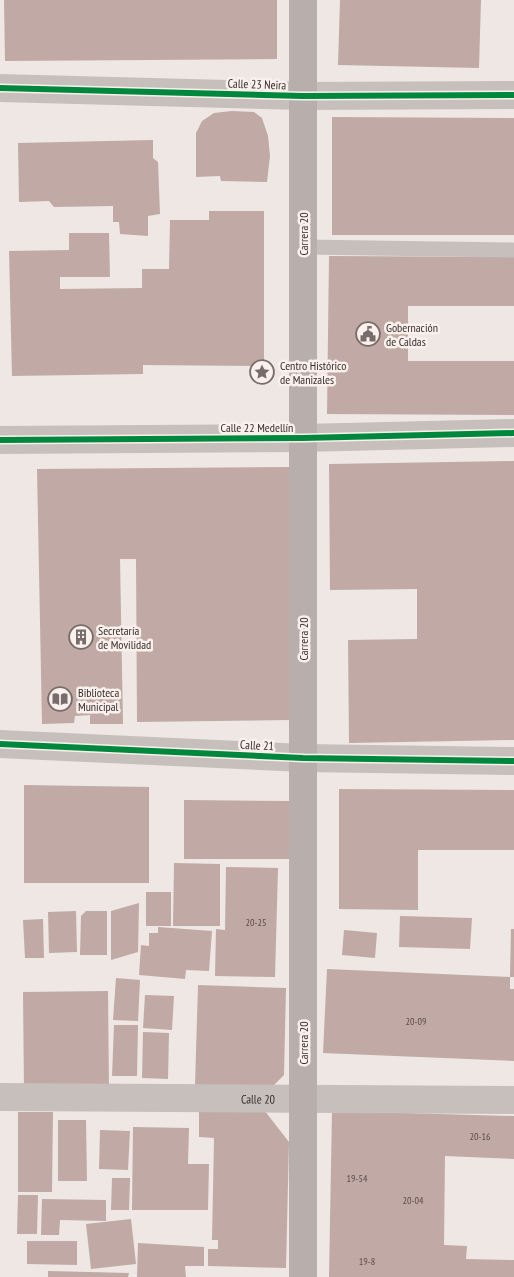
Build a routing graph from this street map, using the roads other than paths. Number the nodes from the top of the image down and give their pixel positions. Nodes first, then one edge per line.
1 (303, 0) edge
2 (0, 88) edge
3 (514, 95) edge
4 (303, 96) junction
5 (302, 247) junction
6 (514, 250) edge
7 (514, 433) edge
8 (303, 438) junction
9 (0, 440) edge
10 (0, 744) edge
11 (303, 758) junction
12 (514, 761) edge
13 (0, 1097) edge
14 (303, 1097) junction
15 (514, 1100) edge
16 (303, 1277) edge

1 - 4 main road, Carrera 20
2 - 4 street, Calle 23 Neira
3 - 4 street, Calle 23 Neira
4 - 5 main road, Carrera 20
5 - 6 lane
5 - 8 main road, Carrera 20
7 - 8 street, Calle 22 Medellín
8 - 9 street, Calle 22 Medellín
8 - 11 main road, Carrera 20
10 - 11 street, Calle 21
11 - 12 street, Calle 21
11 - 14 main road, Carrera 20
13 - 14 street, Calle 20
14 - 15 street, Calle 20
14 - 16 main road, Carrera 20

